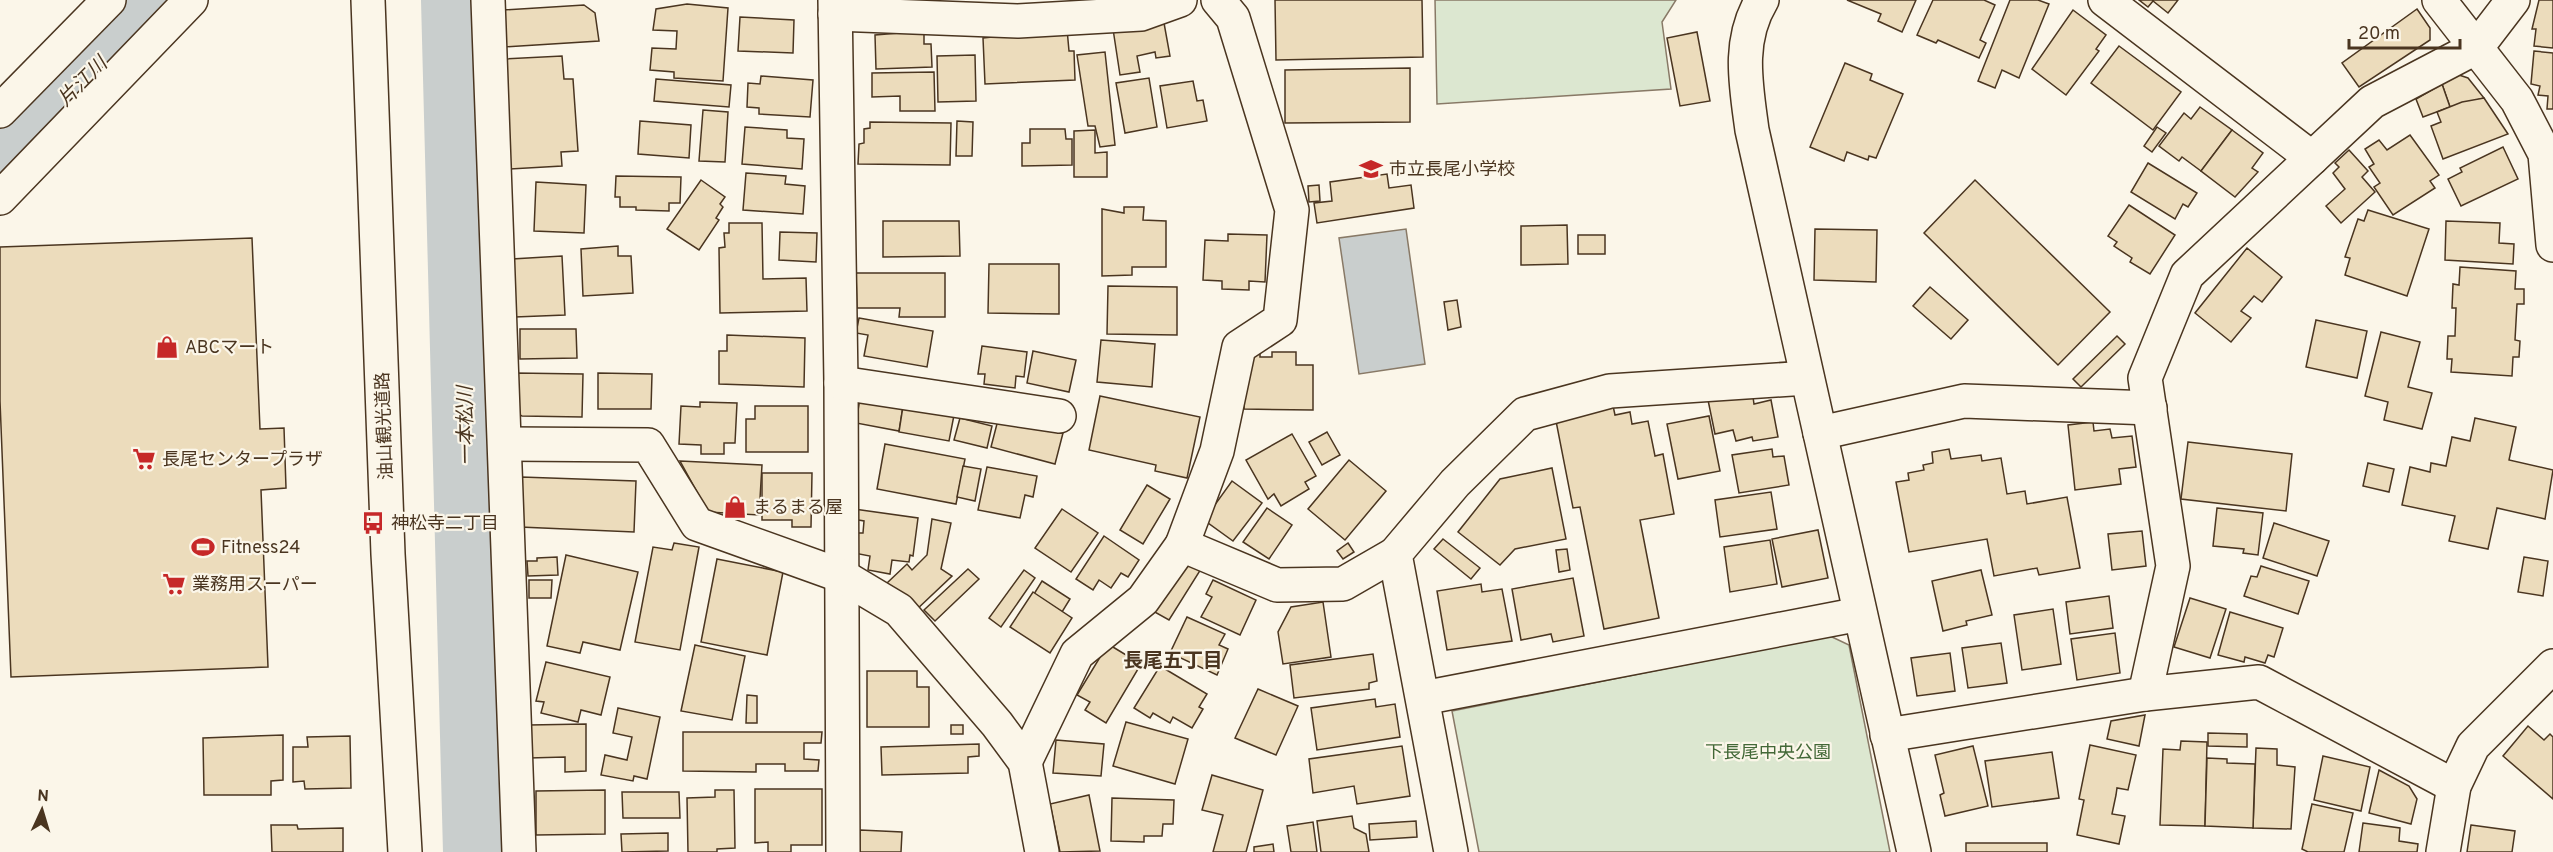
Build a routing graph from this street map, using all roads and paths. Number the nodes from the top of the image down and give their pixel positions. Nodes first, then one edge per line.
1 (109, 0) edge
2 (191, 0) edge
3 (368, 0) edge
4 (488, 0) edge
5 (1180, 0) edge
6 (1218, 0) edge
7 (1762, 0) edge
8 (2105, 0) edge
9 (2439, 0) edge
10 (2513, 0) edge
11 (835, 7) edge
12 (2477, 46) junction
13 (0, 111) edge
14 (2312, 158) junction
15 (0, 198) edge
16 (2553, 245) edge
17 (1807, 378) junction
18 (842, 383) junction
19 (2150, 408) junction
20 (1059, 416) dead end
21 (1820, 434) junction
22 (505, 444) junction
23 (1182, 545) junction
24 (1395, 554) junction
25 (842, 576) junction
26 (1860, 614) junction
27 (2553, 666) edge
28 (2145, 694) junction
29 (1423, 698) junction
30 (1887, 735) junction
31 (1025, 762) junction
32 (2454, 786) junction
33 (405, 852) edge
34 (519, 852) edge
35 (843, 852) edge
36 (1042, 852) edge
37 (1451, 852) edge
38 (1914, 852) edge
39 (2443, 852) edge

1 - 13 street
2 - 15 street
3 - 33 street, 油山観光道路
4 - 22 street
5 - 11 street
6 - 23 street
7 - 17 street
8 - 14 street
9 - 12 street
10 - 12 street
11 - 18 street
12 - 14 street
12 - 16 street
14 - 19 street
17 - 21 street
17 - 24 street
18 - 20 street
18 - 25 street
19 - 21 street
19 - 28 street
21 - 26 street
22 - 25 street
22 - 34 street
23 - 24 street
23 - 31 street
24 - 29 street
25 - 31 street
25 - 35 street
26 - 29 street
26 - 30 street
27 - 32 street
28 - 30 street
28 - 32 street
29 - 37 street
30 - 38 street
31 - 36 street
32 - 39 street

